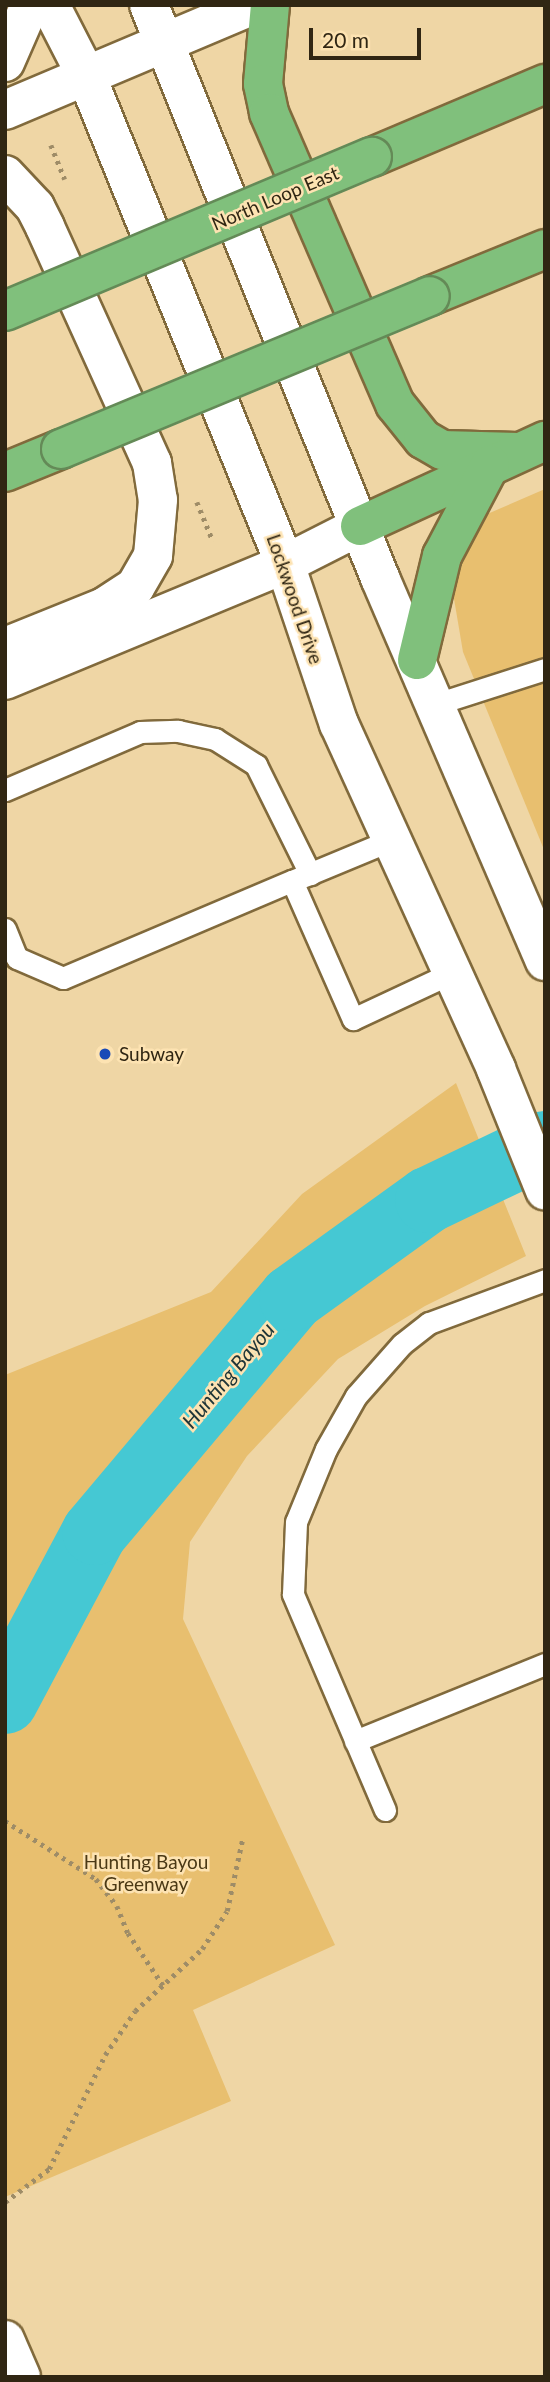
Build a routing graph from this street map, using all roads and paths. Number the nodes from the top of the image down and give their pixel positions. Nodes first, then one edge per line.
1 (30, 5) edge
2 (50, 5) edge
3 (149, 5) edge
4 (254, 5) edge
5 (270, 5) edge
6 (165, 42) junction
7 (5, 62) edge
8 (86, 75) junction
9 (545, 84) edge
10 (5, 110) edge
11 (5, 175) edge
12 (545, 249) edge
13 (5, 311) edge
14 (518, 453) edge
15 (5, 472) edge
16 (360, 526) junction
17 (285, 564) junction
18 (5, 648) edge
19 (417, 660) junction
20 (545, 669) edge
21 (5, 680) edge
22 (436, 704) junction
23 (5, 790) edge
24 (391, 840) junction
25 (301, 878) junction
26 (536, 914) edge
27 (5, 929) edge
28 (545, 961) edge
29 (451, 973) junction
30 (545, 1190) edge
31 (545, 1280) edge
32 (545, 1664) edge
33 (355, 1741) junction
34 (385, 1810) dead end
35 (5, 1821) edge
36 (242, 1841) dead end
37 (163, 1985) junction
38 (5, 2202) edge
39 (5, 2340) edge
40 (21, 2377) edge

1 - 7 main road
2 - 8 main road, Lockwood Drive
3 - 6 main road
4 - 6 main road
5 - 14 highway
6 - 8 main road
6 - 16 main road
8 - 10 main road
8 - 17 main road, Lockwood Drive
9 - 13 highway, North Loop East, bridge
11 - 18 main road
12 - 15 highway, bridge
14 - 16 highway
14 - 19 highway
16 - 17 main road
16 - 19 main road
17 - 21 main road
17 - 24 main road, Lockwood Drive
19 - 22 main road
20 - 22 lane
22 - 26 main road
23 - 25 lane
24 - 25 lane
24 - 29 main road, Lockwood Drive
25 - 27 lane
25 - 29 lane
26 - 28 main road
29 - 30 main road, Lockwood Drive
31 - 33 lane
32 - 33 lane
33 - 34 lane
35 - 37 path
36 - 37 path
37 - 38 path
39 - 40 main road

